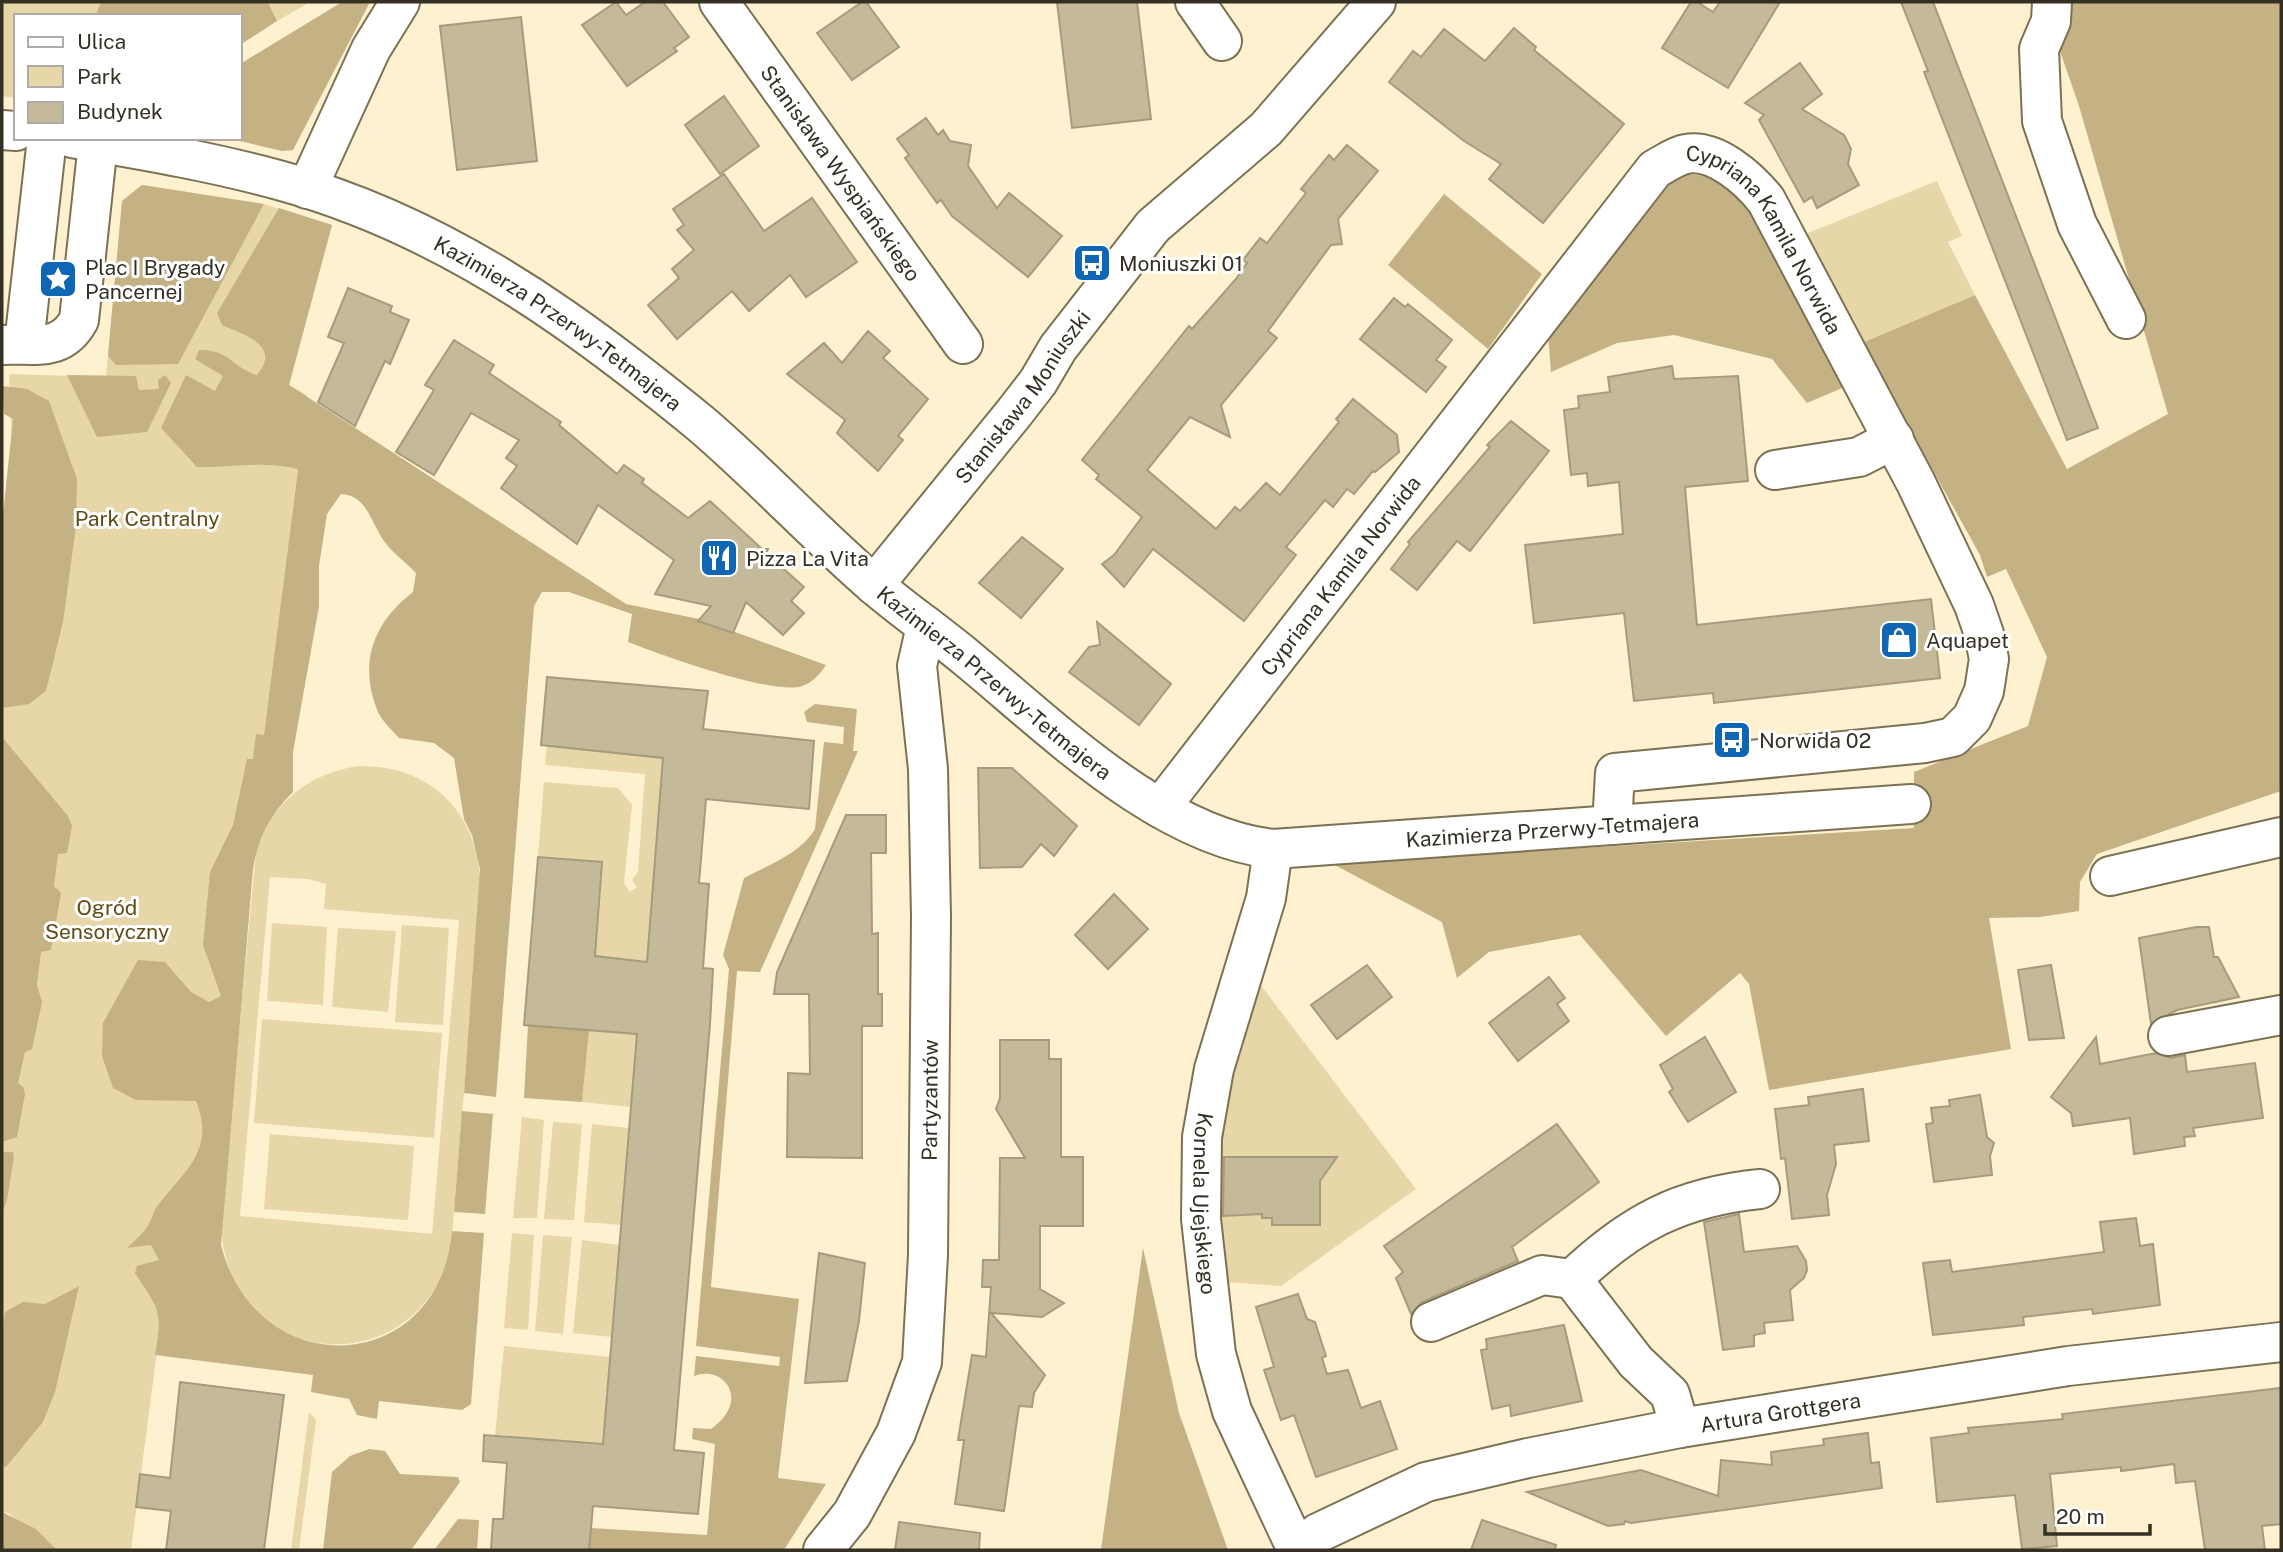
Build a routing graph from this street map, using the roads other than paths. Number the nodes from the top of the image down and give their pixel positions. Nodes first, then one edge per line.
1 (400, 2) edge
2 (719, 2) edge
3 (1195, 2) edge
4 (1376, 2) edge
5 (2052, 2) edge
6 (1222, 41) dead end
7 (47, 140) edge
8 (85, 141) edge
9 (307, 189) junction
10 (2126, 319) dead end
11 (13, 344) edge
12 (963, 344) dead end
13 (1894, 439) junction
14 (1774, 470) dead end
15 (874, 585) junction
16 (926, 626) junction
17 (1911, 804) dead end
18 (1160, 808) junction
19 (1612, 825) junction
20 (2281, 837) edge
21 (1273, 849) junction
22 (2110, 876) dead end
23 (2281, 1015) edge
24 (2168, 1036) dead end
25 (1760, 1189) dead end
26 (1572, 1279) junction
27 (1431, 1322) dead end
28 (2281, 1342) edge
29 (1680, 1428) junction
30 (1297, 1549) edge
31 (823, 1550) edge

1 - 9 street
2 - 12 street, Stanisława Wyspiańskiego
3 - 6 street
4 - 15 street, Stanisława Moniuszki
5 - 10 street
7 - 11 street
8 - 9 street, Kazimierza Przerwy-Tetmajera
8 - 11 street
9 - 15 street, Kazimierza Przerwy-Tetmajera
13 - 14 street
13 - 18 street, Cypriana Kamila Norwida
13 - 19 street, Cypriana Kamila Norwida
15 - 16 street, Kazimierza Przerwy-Tetmajera
16 - 18 street, Kazimierza Przerwy-Tetmajera
16 - 31 street, Partyzantów
17 - 19 street, Kazimierza Przerwy-Tetmajera
18 - 21 street, Kazimierza Przerwy-Tetmajera
19 - 21 street, Kazimierza Przerwy-Tetmajera
20 - 22 street
21 - 30 street, Kornela Ujejskiego
23 - 24 street
25 - 26 street
26 - 27 street
26 - 29 street
28 - 29 street, Artura Grottgera
29 - 30 street, Artura Grottgera

